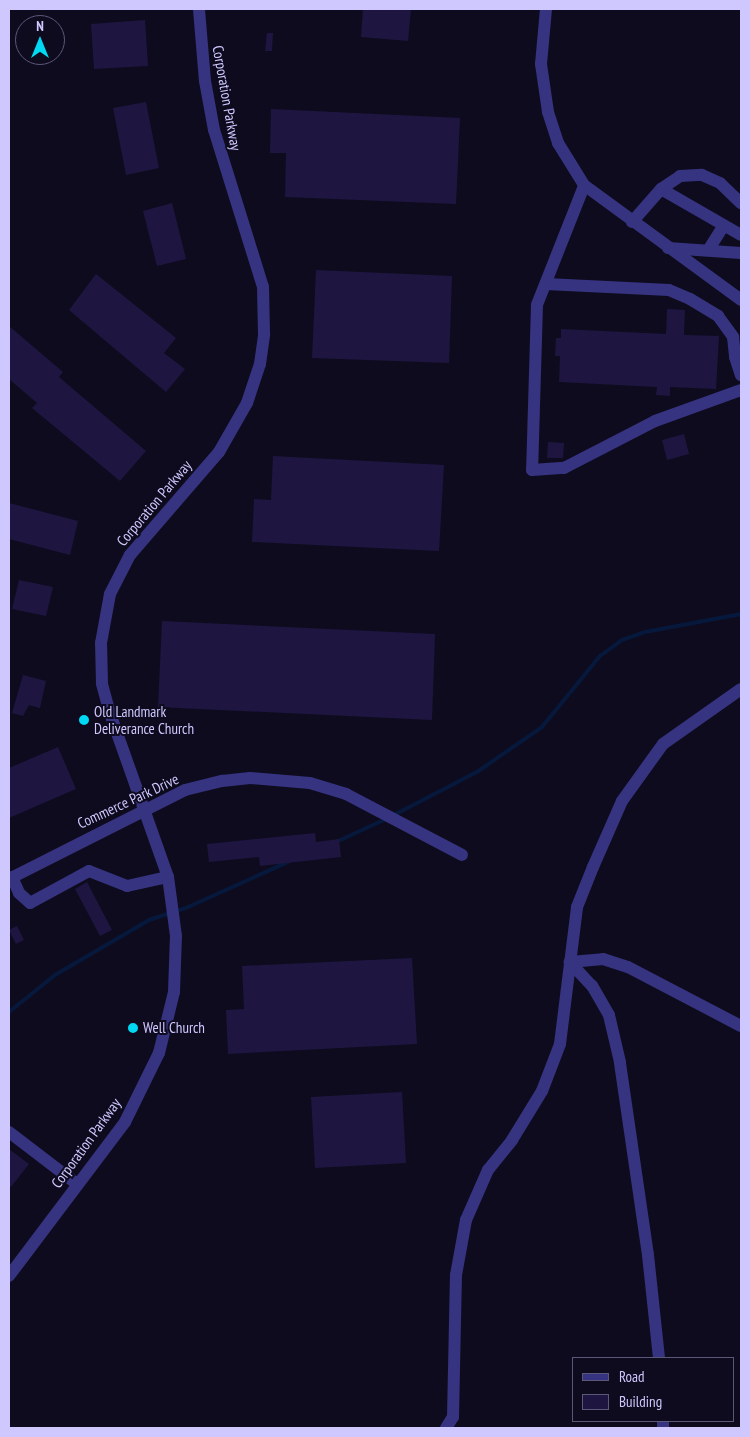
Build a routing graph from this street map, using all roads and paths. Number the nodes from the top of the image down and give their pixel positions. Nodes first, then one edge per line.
1 (199, 9) edge
2 (546, 9) edge
3 (584, 186) junction
4 (660, 189) junction
5 (741, 203) edge
6 (632, 222) junction
7 (723, 227) junction
8 (741, 235) edge
9 (668, 248) junction
10 (709, 249) junction
11 (741, 253) edge
12 (546, 284) junction
13 (741, 300) edge
14 (741, 375) edge
15 (741, 390) edge
16 (741, 689) edge
17 (144, 808) junction
18 (462, 855) dead end
19 (168, 877) junction
20 (10, 878) edge
21 (570, 962) junction
22 (741, 1026) edge
23 (9, 1132) edge
24 (77, 1184) junction
25 (9, 1276) edge
26 (659, 1357) edge
27 (446, 1428) edge

1 - 17 street, Corporation Parkway
2 - 3 street
3 - 6 street
3 - 12 street
4 - 5 street
4 - 6 street
4 - 7 street
6 - 9 street
7 - 8 street
7 - 10 street
9 - 10 street
9 - 13 street
10 - 11 street
12 - 14 street
12 - 15 street
16 - 21 street
17 - 18 street, Commerce Park Drive
17 - 19 street, Corporation Parkway
17 - 20 street, Commerce Park Drive
19 - 20 street
19 - 24 street, Corporation Parkway
21 - 22 street
21 - 26 street
21 - 27 street
23 - 24 street
24 - 25 street, Corporation Parkway

